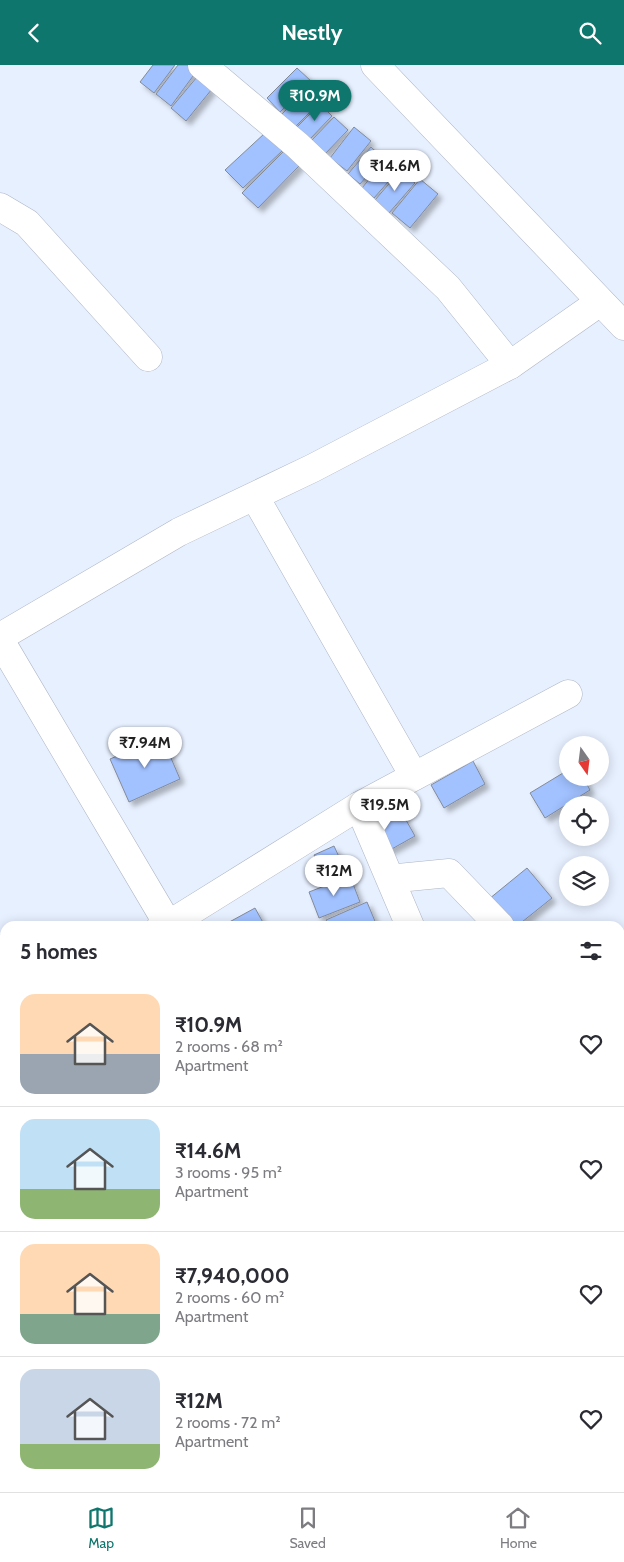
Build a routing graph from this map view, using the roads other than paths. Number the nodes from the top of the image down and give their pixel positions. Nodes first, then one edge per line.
1 (202, 65) edge
2 (375, 65) edge
3 (0, 207) edge
4 (600, 302) junction
5 (624, 326) edge
6 (148, 357) dead end
7 (510, 365) junction
8 (255, 497) junction
9 (0, 638) edge
10 (568, 694) dead end
11 (414, 776) junction
12 (359, 806) junction
13 (398, 878) dead end
14 (163, 921) edge
15 (174, 921) edge
16 (408, 921) edge
17 (495, 921) edge

1 - 7 street
2 - 4 street
3 - 6 street
4 - 5 street
4 - 7 street
7 - 8 street
8 - 9 street
8 - 11 street
9 - 14 street
10 - 11 street
11 - 12 street
12 - 15 street
12 - 16 street
13 - 17 street

